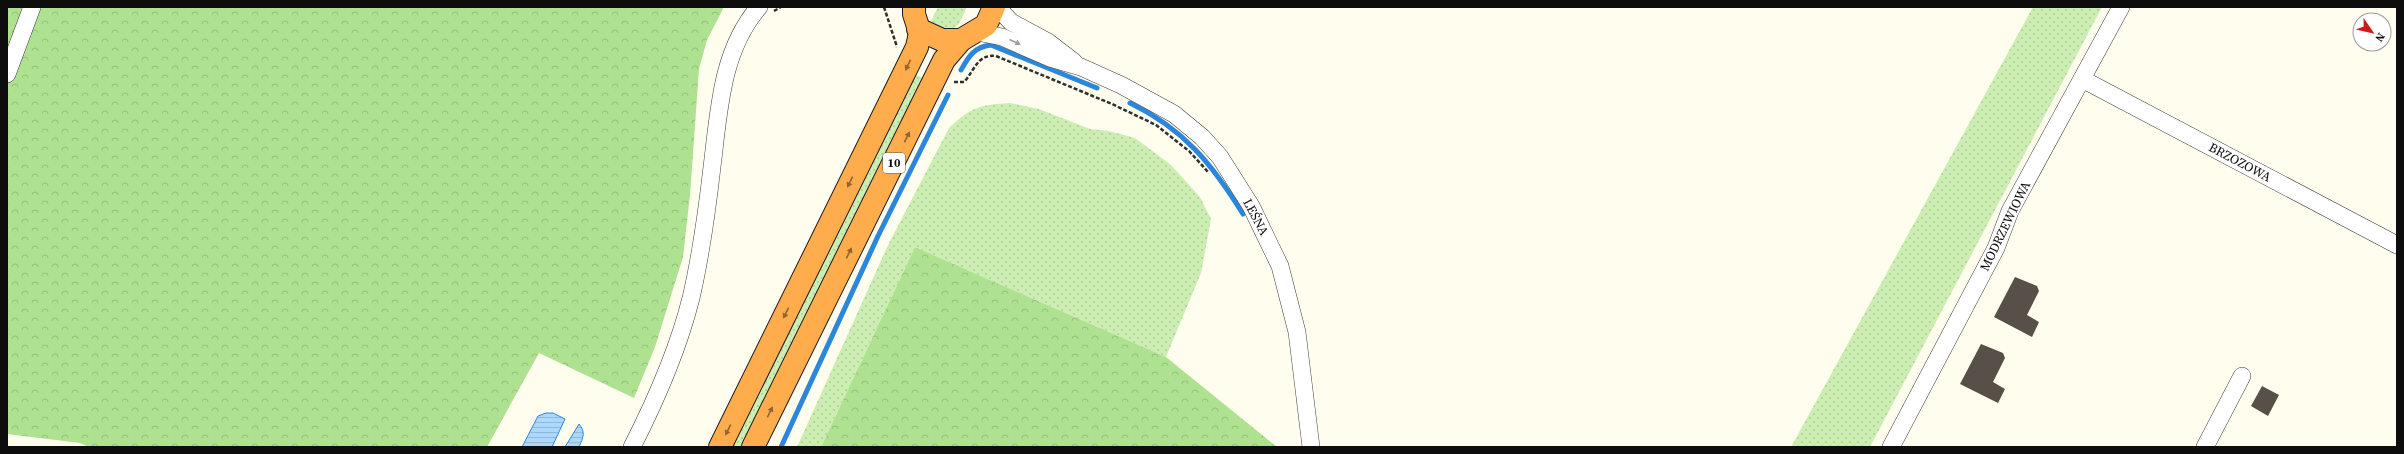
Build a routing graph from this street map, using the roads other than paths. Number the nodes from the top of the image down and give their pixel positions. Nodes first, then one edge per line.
1 (32, 7) edge
2 (759, 7) edge
3 (914, 7) edge
4 (996, 7) edge
5 (2121, 7) edge
6 (918, 29) junction
7 (969, 36) junction
8 (1081, 67) junction
9 (7, 74) edge
10 (2082, 79) junction
11 (2397, 245) edge
12 (2242, 376) dead end
13 (632, 447) edge
14 (720, 447) edge
15 (753, 447) edge
16 (1311, 447) edge
17 (1891, 447) edge
18 (2205, 447) edge

1 - 9 street
2 - 13 street
3 - 6 highway, 10
4 - 7 highway, 10
4 - 8 street, LEŚNA
5 - 10 street, MODRZEWIOWA
6 - 7 highway
6 -> 14 highway, 10
7 -> 8 street, LEŚNA
15 -> 7 highway, 10
8 - 16 street, LEŚNA
10 - 11 street, BRZOZOWA
10 - 17 street, MODRZEWIOWA
12 - 18 street

